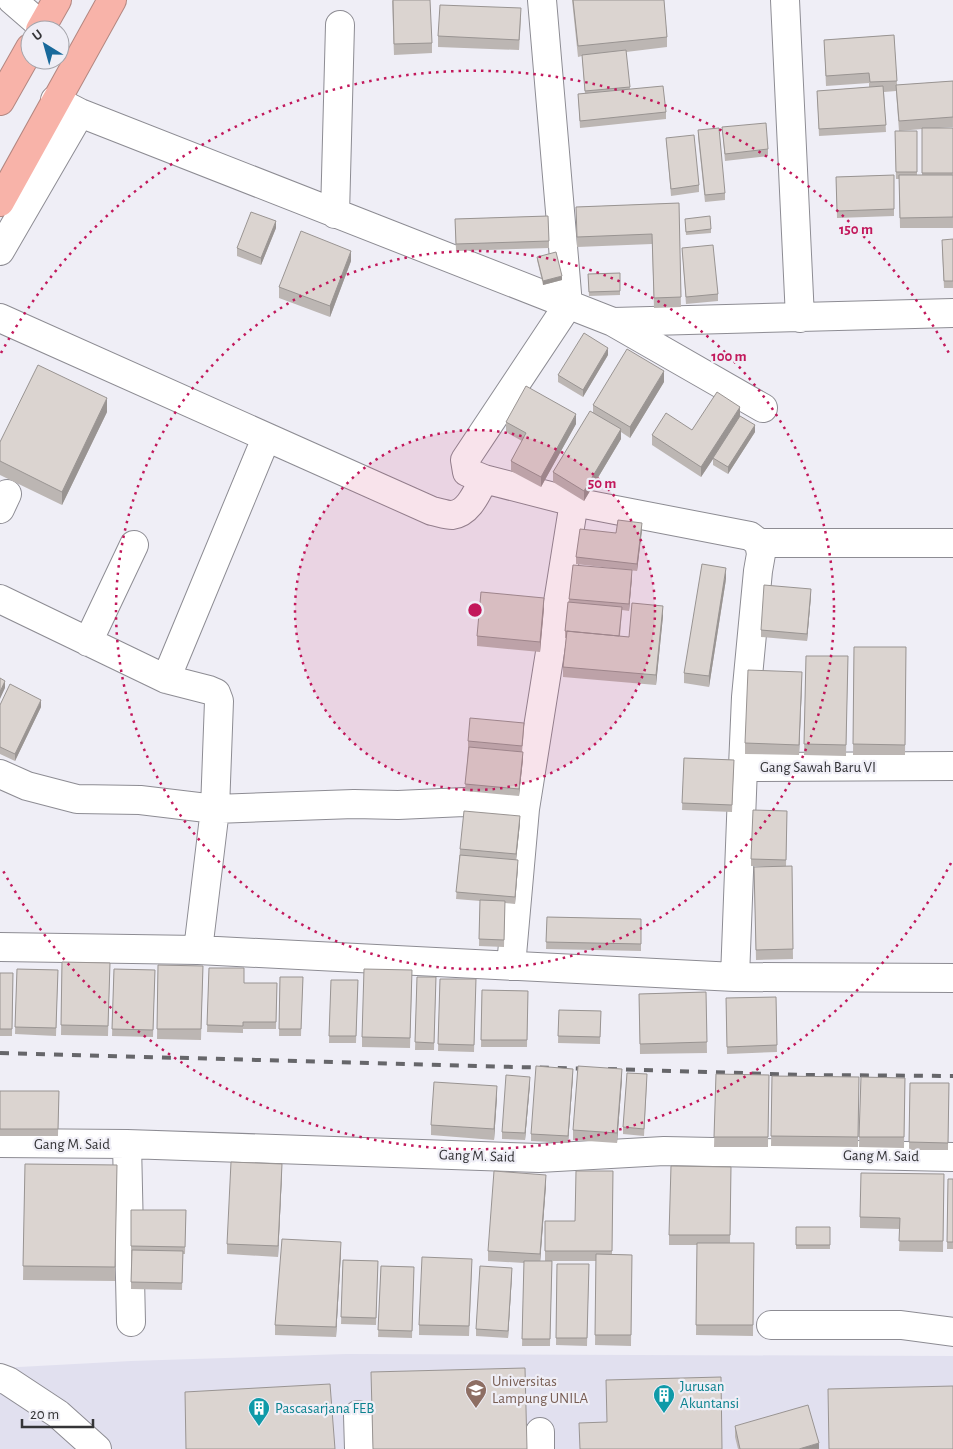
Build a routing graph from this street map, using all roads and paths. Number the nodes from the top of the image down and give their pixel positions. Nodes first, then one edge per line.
1 (12, 0) edge
2 (57, 0) edge
3 (112, 0) edge
4 (542, 0) edge
5 (785, 0) edge
6 (27, 20) edge
7 (46, 20) edge
8 (340, 25) dead end
9 (20, 62) edge
10 (3, 87) edge
11 (55, 100) junction
12 (80, 113) junction
13 (0, 202) edge
14 (335, 214) junction
15 (0, 251) edge
16 (568, 305) junction
17 (953, 313) edge
18 (0, 318) edge
19 (800, 318) junction
20 (613, 322) junction
21 (763, 408) dead end
22 (266, 438) junction
23 (484, 479) junction
24 (574, 502) junction
25 (759, 543) junction
26 (953, 543) edge
27 (134, 545) dead end
28 (0, 600) edge
29 (88, 642) junction
30 (166, 679) junction
31 (953, 766) edge
32 (743, 768) junction
33 (0, 774) edge
34 (215, 809) junction
35 (525, 809) junction
36 (0, 946) edge
37 (198, 950) junction
38 (511, 966) junction
39 (735, 976) junction
40 (953, 978) edge
41 (0, 1143) edge
42 (127, 1144) junction
43 (953, 1157) edge
44 (131, 1322) dead end
45 (771, 1324) dead end
46 (953, 1332) edge
47 (0, 1378) edge
48 (358, 1415) dead end
49 (97, 1449) edge
50 (360, 1449) edge

1 - 6 street
2 - 7 highway
3 - 11 highway
4 - 16 street
5 - 19 street
8 - 14 street
9 - 10 highway
11 - 12 street
11 - 13 highway
12 - 14 street
12 - 15 street
14 - 16 street
16 - 20 street
16 - 23 street
17 - 19 street
18 - 22 street
19 - 20 street
20 - 21 street
22 - 23 street
22 - 30 street
23 - 24 street
24 - 25 street
24 - 35 street
25 - 26 street
25 - 32 street
27 - 29 street
28 - 29 street
29 - 30 street
30 - 34 street
31 - 32 street, Gang Sawah Baru VI
32 - 39 street, Gang Sawah Baru VI
33 - 34 street
34 - 35 street
34 - 37 street
35 - 38 street
36 - 37 street
37 - 38 street
38 - 39 street
39 - 40 street
41 - 42 street, Gang M. Said
42 - 43 street, Gang M. Said
42 - 44 street
45 - 46 street
47 - 49 street
48 - 50 street

